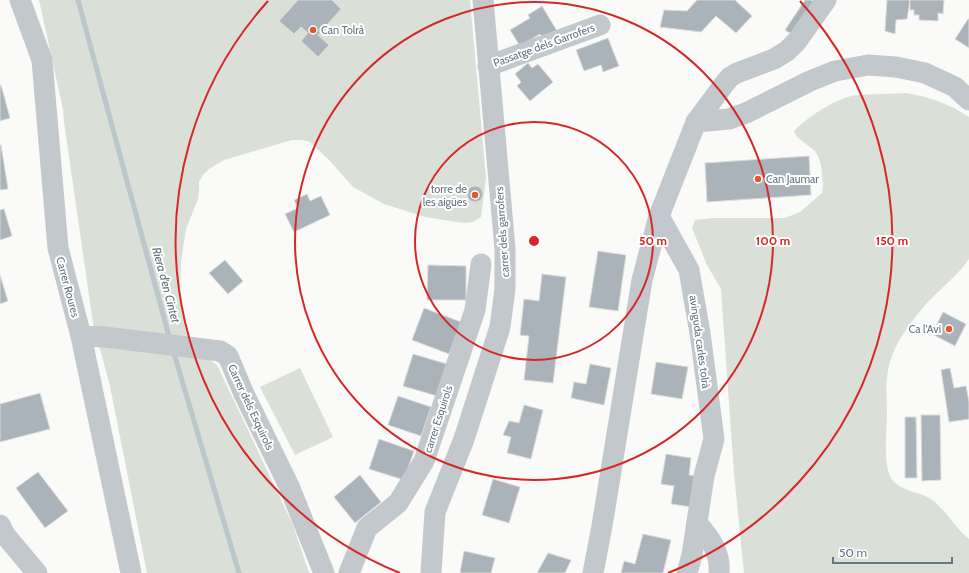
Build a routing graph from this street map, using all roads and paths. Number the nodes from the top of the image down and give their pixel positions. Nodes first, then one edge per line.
1 (20, 0) edge
2 (483, 0) edge
3 (826, 0) edge
4 (600, 25) dead end
5 (488, 66) junction
6 (969, 100) edge
7 (696, 122) junction
8 (659, 216) junction
9 (481, 264) dead end
10 (81, 336) junction
11 (697, 523) junction
12 (0, 525) edge
13 (353, 564) edge
14 (37, 573) edge
15 (131, 573) edge
16 (324, 573) edge
17 (431, 573) edge
18 (593, 573) edge
19 (687, 573) edge
20 (719, 573) edge

1 - 10 street, Carrer Roures
2 - 5 street, carrer dels garrofers
3 - 7 street
4 - 5 street, Passatge dels Garrofers
5 - 17 street, carrer dels garrofers
6 - 7 street
7 - 8 street
8 - 11 street, avinguda carles tolrà
8 - 18 street
9 - 13 street, carrer Esquirols
10 - 15 street, Carrer Roures
10 - 16 street, Carrer dels Esquirols
11 - 19 street, avinguda carles tolrà
11 - 20 street
12 - 14 street

